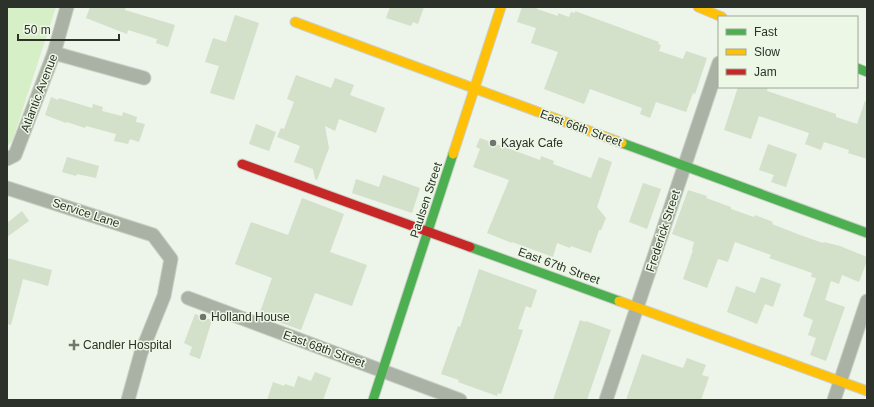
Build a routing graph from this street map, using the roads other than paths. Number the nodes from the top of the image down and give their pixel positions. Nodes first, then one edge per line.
1 (67, 7) edge
2 (501, 7) edge
3 (698, 7) edge
4 (720, 16) edge
5 (295, 22) dead end
6 (54, 54) junction
7 (718, 66) edge
8 (144, 78) dead end
9 (475, 88) junction
10 (11, 157) edge
11 (242, 164) dead end
12 (685, 166) junction
13 (7, 188) edge
14 (428, 231) junction
15 (867, 233) edge
16 (188, 298) dead end
17 (867, 301) edge
18 (637, 307) junction
19 (382, 370) junction
20 (840, 381) junction
21 (867, 391) edge
22 (128, 400) edge
23 (373, 400) edge
24 (460, 400) edge
25 (606, 400) edge
26 (834, 400) edge

1 - 6 street, Atlantic Avenue
2 - 9 street, Paulsen Street
3 - 4 street
5 - 9 street, East 66th Street
6 - 8 street
6 - 10 street, Atlantic Avenue
7 - 12 street, Frederick Street
9 - 12 street, East 66th Street
9 - 14 street, Paulsen Street
11 - 14 street, East 67th Street
12 - 15 street, East 66th Street
12 - 18 street, Frederick Street
13 - 22 street, Service Lane
14 - 18 street, East 67th Street
14 - 19 street, Paulsen Street
16 - 19 street, East 68th Street
17 - 20 street
18 - 20 street, East 67th Street
18 - 25 street, Frederick Street
19 - 23 street, Paulsen Street
19 - 24 street, East 68th Street
20 - 21 street, East 67th Street
20 - 26 street

